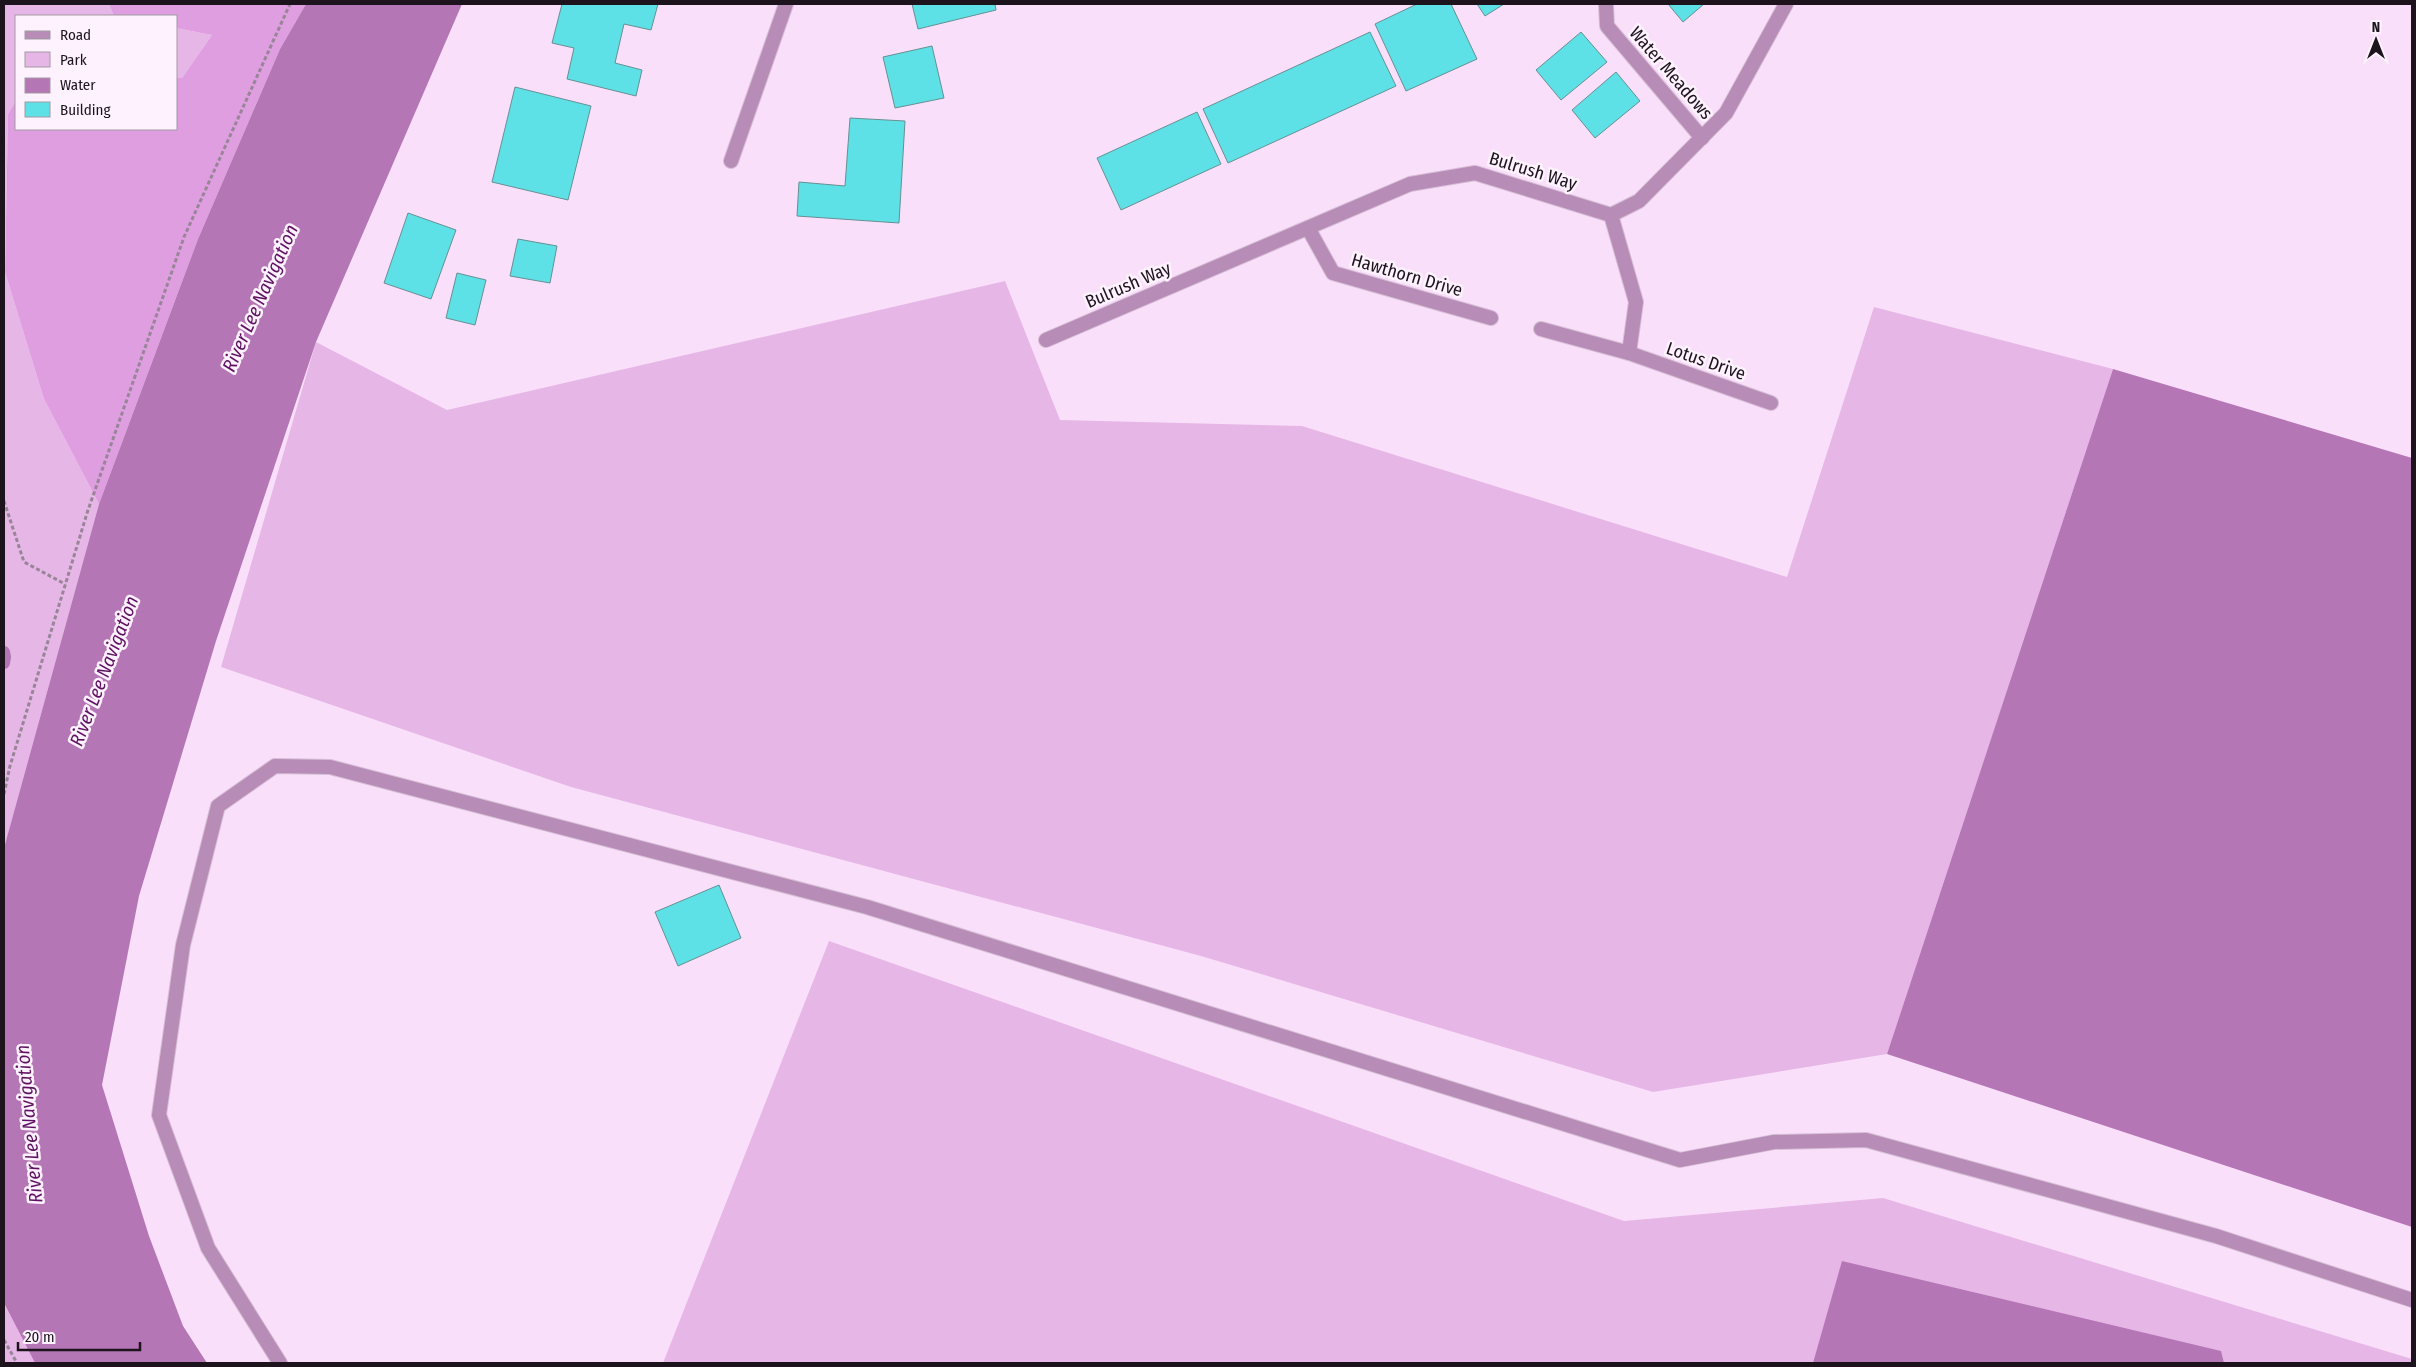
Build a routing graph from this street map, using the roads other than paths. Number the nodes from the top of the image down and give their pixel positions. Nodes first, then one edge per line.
1 (786, 4) edge
2 (1606, 4) edge
3 (1786, 4) edge
4 (1702, 138) junction
5 (731, 161) dead end
6 (1611, 215) junction
7 (1308, 228) junction
8 (1491, 318) dead end
9 (1541, 329) dead end
10 (1046, 340) dead end
11 (1629, 353) junction
12 (1771, 403) dead end
13 (2412, 1300) edge
14 (280, 1363) edge

1 - 5 street
2 - 4 street, Water Meadows
3 - 4 street
4 - 6 street
6 - 7 street, Bulrush Way
6 - 11 street
7 - 8 street, Hawthorn Drive
7 - 10 street, Bulrush Way
9 - 11 street, Lotus Drive
11 - 12 street, Lotus Drive
13 - 14 street

